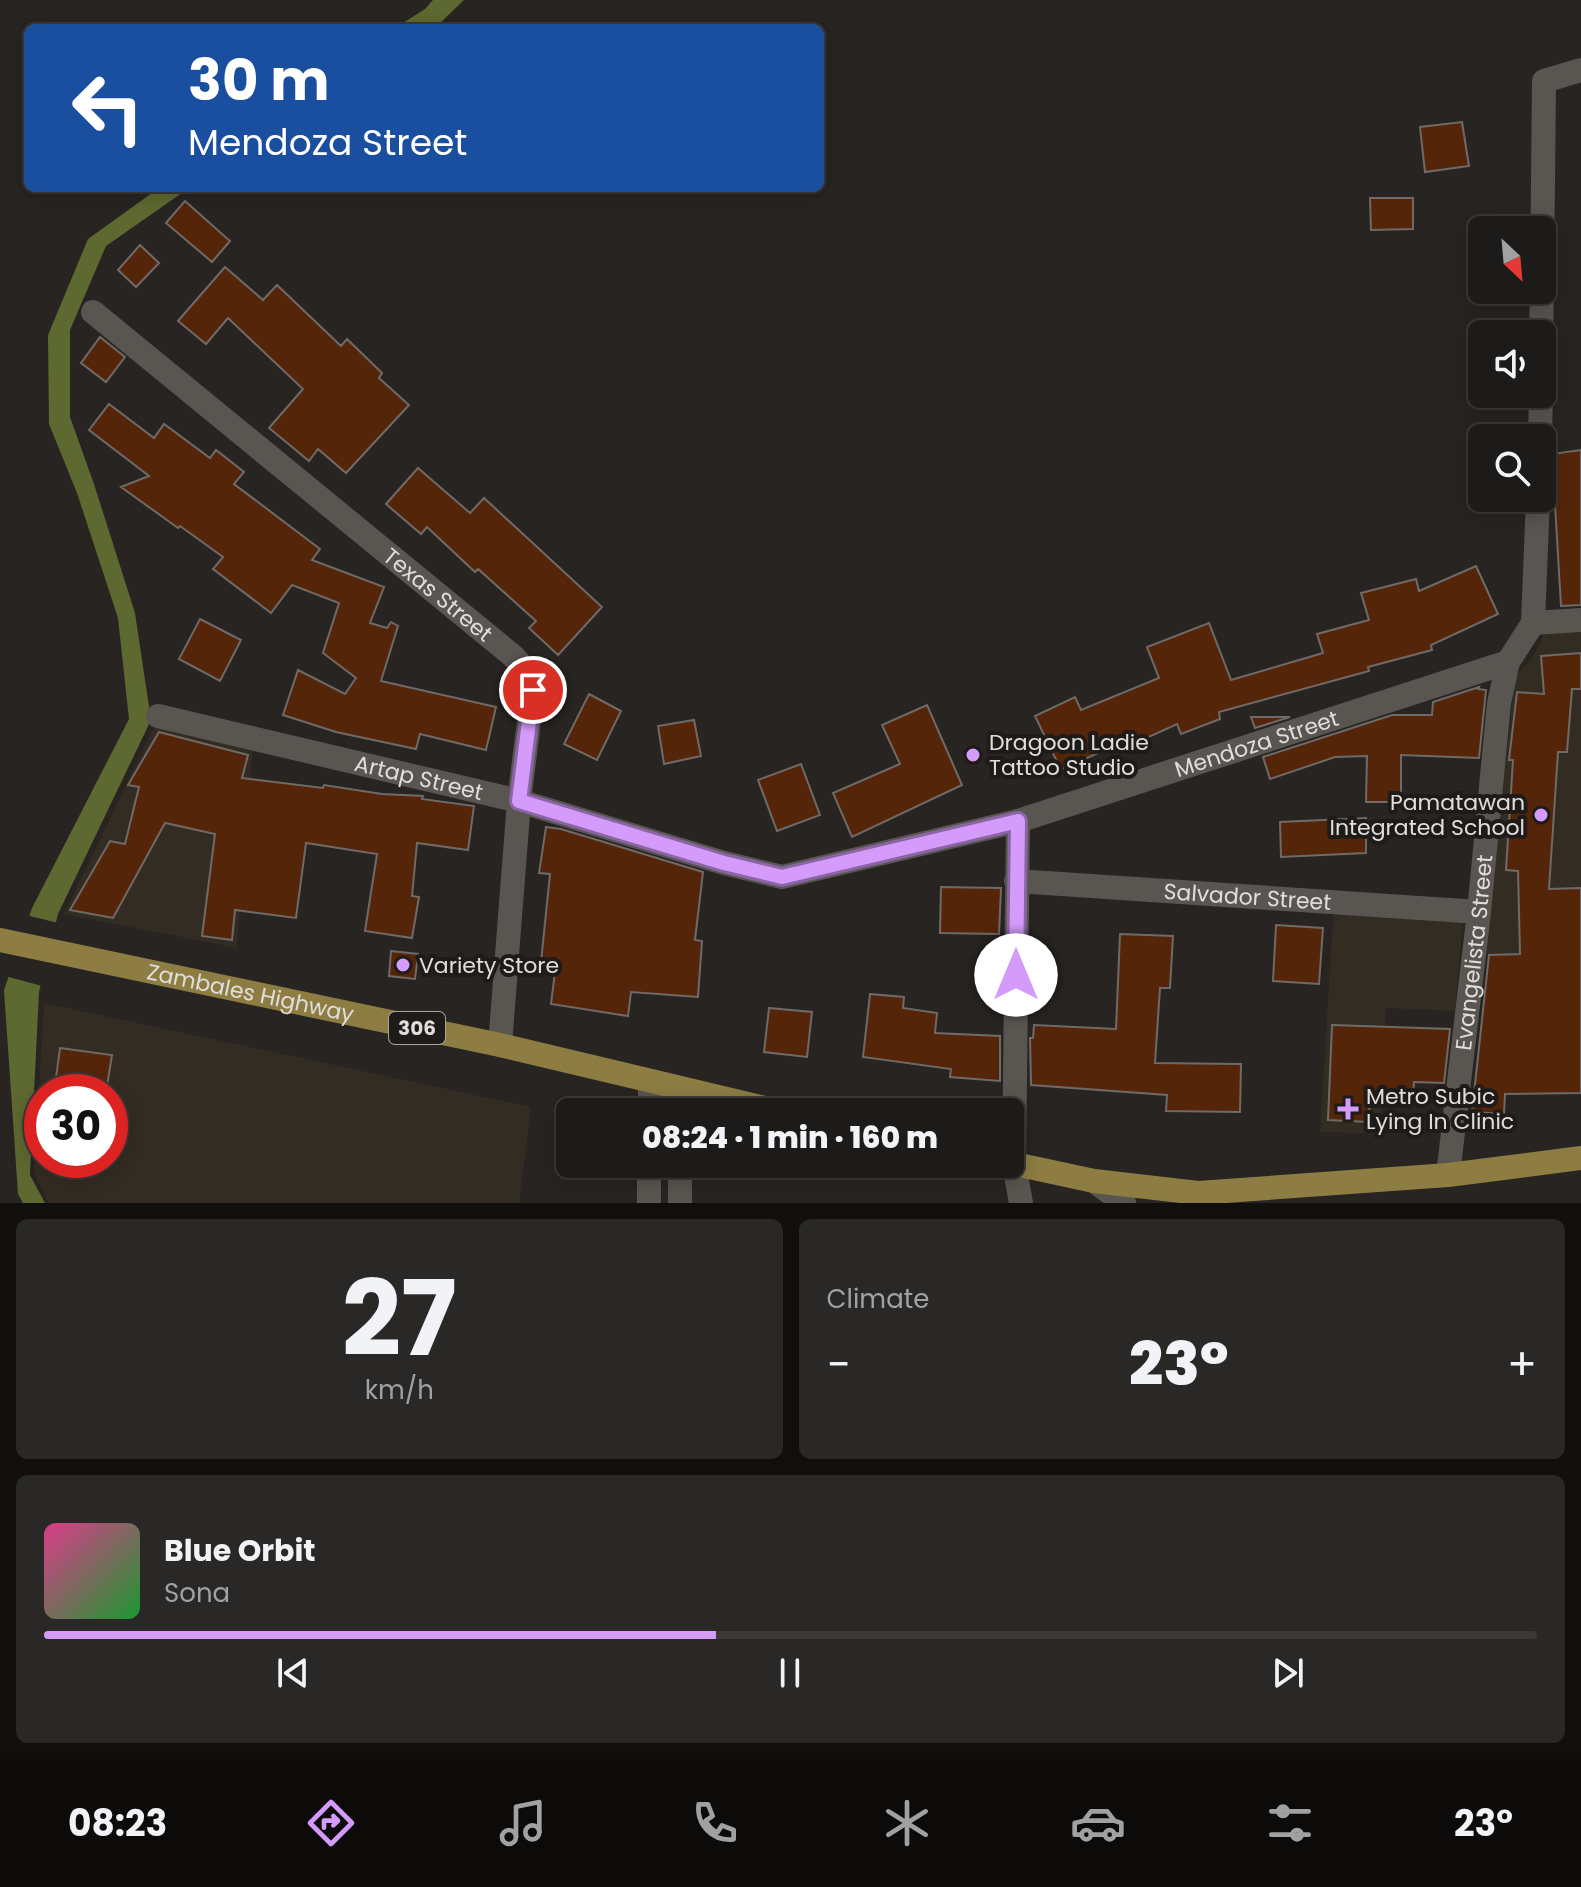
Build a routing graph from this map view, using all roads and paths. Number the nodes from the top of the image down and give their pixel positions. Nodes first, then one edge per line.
1 (1580, 70) edge
2 (1543, 216) edge
3 (93, 312) dead end
4 (1537, 512) edge
5 (1581, 620) edge
6 (1533, 623) junction
7 (1508, 662) junction
8 (158, 716) dead end
9 (519, 801) junction
10 (1018, 821) junction
11 (724, 863) joint
12 (1016, 881) junction
13 (1479, 912) junction
14 (4, 941) edge
15 (500, 1045) junction
16 (650, 1082) junction
17 (650, 1098) edge
18 (676, 1098) edge
19 (1013, 1098) edge
20 (1581, 1158) edge
21 (1024, 1166) edge
22 (1448, 1175) junction
23 (649, 1178) edge
24 (680, 1178) edge
25 (1015, 1178) edge
26 (1094, 1181) junction
27 (649, 1203) edge
28 (680, 1203) edge
29 (1021, 1203) edge
30 (1124, 1203) edge

1 - 2 street
3 - 9 street, Texas Street
4 - 6 street
5 - 6 street
6 - 7 street, Evangelista Street
7 - 10 street, Mendoza Street
7 - 13 street, Evangelista Street
8 - 9 street, Artap Street
9 - 11 street, Artap Street
9 - 15 street, Texas Street
10 - 11 street, Mendoza Street
10 - 12 street
12 - 13 street, Salvador Street
12 - 19 street
13 - 22 street, Evangelista Street
14 - 15 main road, Zambales Highway / 306
15 - 16 main road, Zambales Highway / 306
16 - 17 street
16 - 18 main road, Zambales Highway / 306
20 - 22 main road
21 - 26 main road
22 - 26 main road
23 - 27 street
24 - 28 street
25 - 29 street
26 - 30 street

